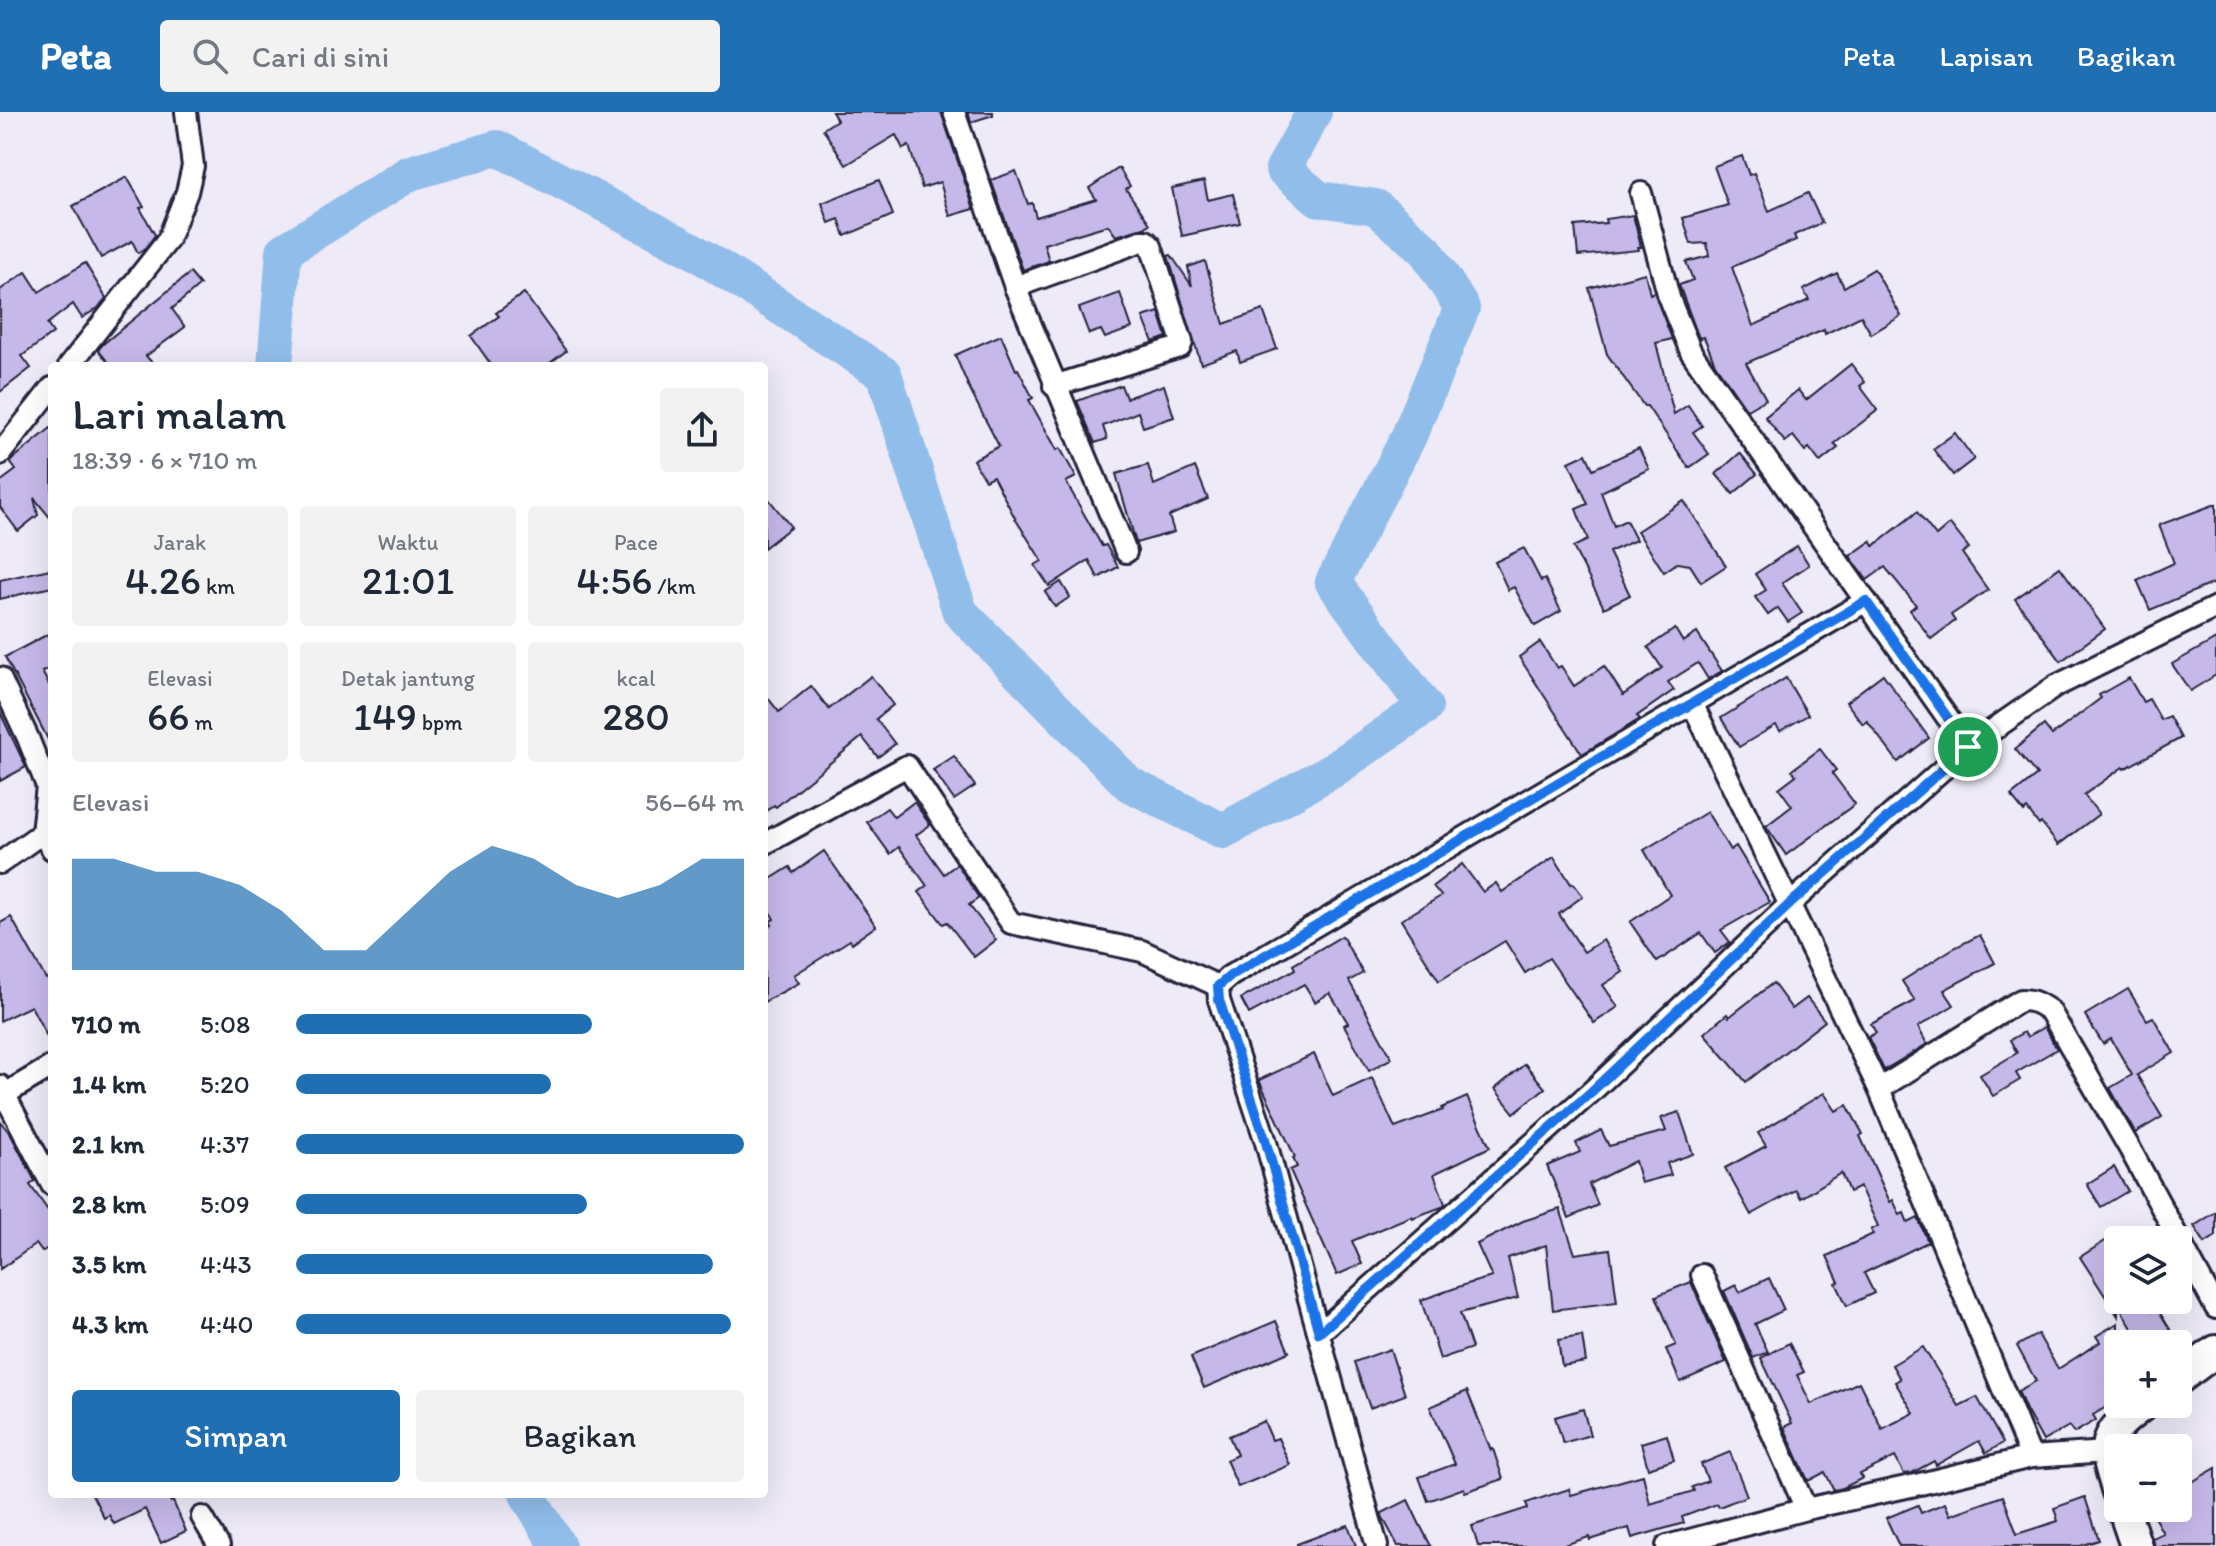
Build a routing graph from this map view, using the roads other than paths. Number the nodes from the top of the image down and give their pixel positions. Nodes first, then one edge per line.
1 (186, 112) edge
2 (954, 112) edge
3 (1641, 193) dead end
4 (1015, 287) junction
5 (72, 362) edge
6 (1054, 386) junction
7 (48, 393) edge
8 (0, 454) edge
9 (1126, 552) dead end
10 (1866, 601) junction
11 (2216, 607) edge
12 (0, 678) edge
13 (1693, 705) junction
14 (1968, 747) junction
15 (47, 841) edge
16 (768, 842) edge
17 (0, 863) edge
18 (1790, 904) junction
19 (1218, 986) junction
20 (48, 1068) edge
21 (1879, 1089) junction
22 (2, 1093) edge
23 (48, 1178) edge
24 (1702, 1275) dead end
25 (2216, 1308) edge
26 (1319, 1333) junction
27 (2216, 1351) edge
28 (2192, 1369) edge
29 (2126, 1418) edge
30 (2111, 1434) edge
31 (2104, 1452) edge
32 (2031, 1457) junction
33 (1806, 1509) junction
34 (202, 1517) dead end
35 (2126, 1522) edge
36 (2130, 1544) edge
37 (219, 1546) edge
38 (1377, 1546) edge
39 (1667, 1546) edge

1 - 5 street
2 - 4 street
3 - 10 street
4 - 6 street
4 - 6 street
6 - 9 street
7 - 8 street
10 - 13 street
10 - 14 street
11 - 14 street
12 - 15 street
13 - 18 street
13 - 19 street
14 - 18 street
15 - 17 street
16 - 19 street
18 - 21 street
18 - 26 street
19 - 26 street
20 - 22 street
21 - 25 street
21 - 32 street
22 - 23 street
24 - 33 street
26 - 38 street
27 - 28 main road
29 - 30 main road
31 - 32 street
32 - 33 street
33 - 39 street
34 - 37 street
35 - 36 main road

